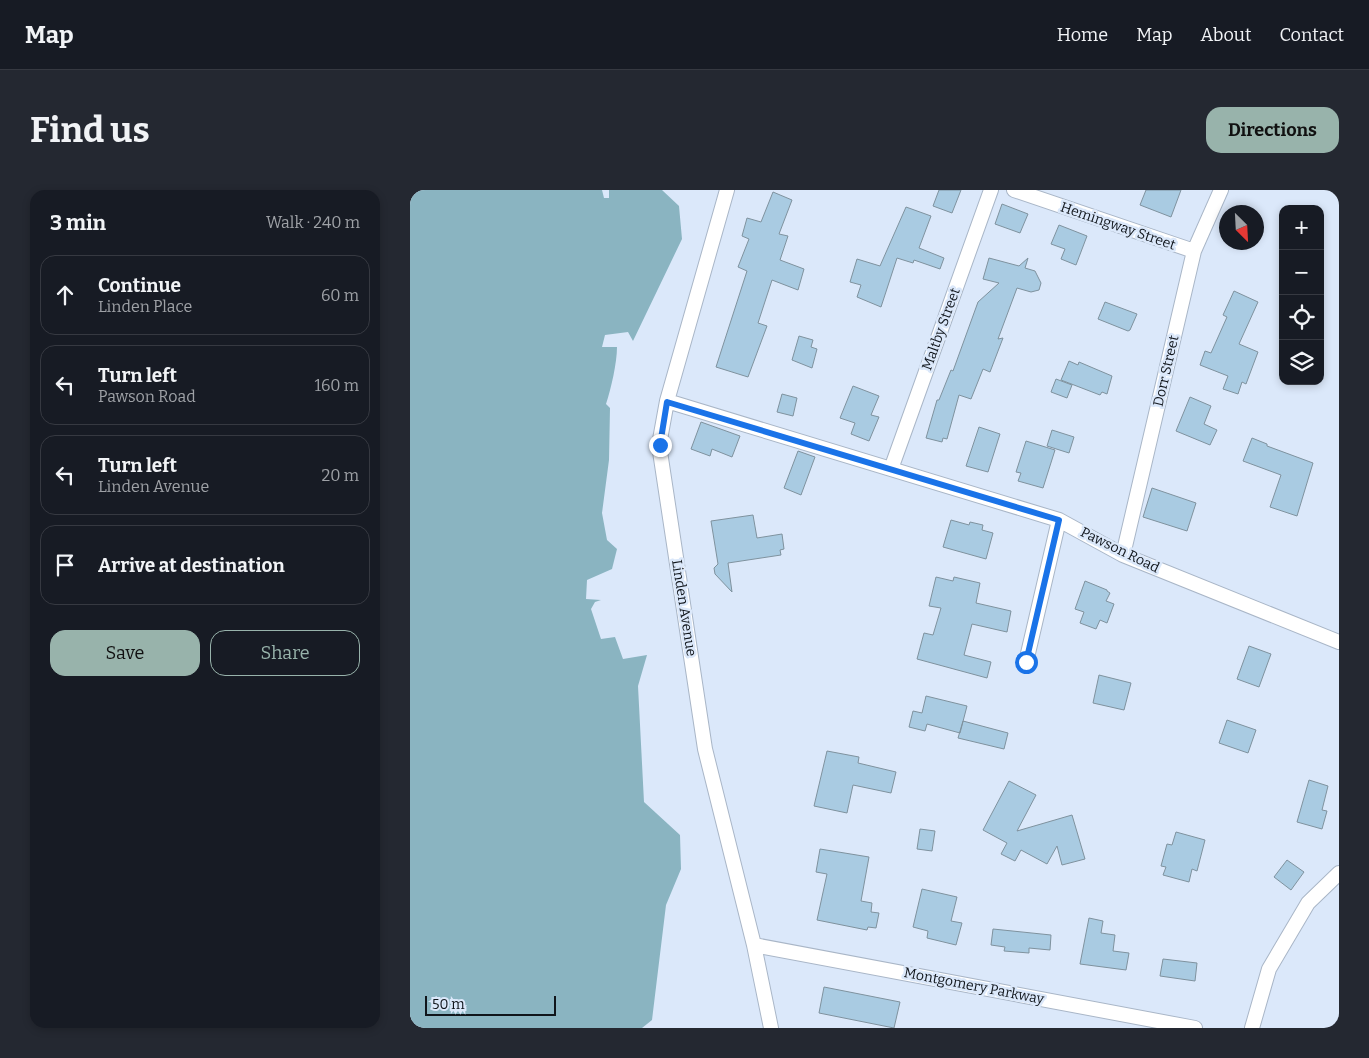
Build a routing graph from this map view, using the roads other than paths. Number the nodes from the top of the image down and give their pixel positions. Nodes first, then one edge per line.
1 (727, 190) edge
2 (992, 190) edge
3 (1014, 190) edge
4 (1221, 190) edge
5 (1194, 251) junction
6 (667, 402) junction
7 (891, 469) junction
8 (1059, 520) junction
9 (1123, 555) junction
10 (1339, 642) edge
11 (1026, 662) dead end
12 (1339, 873) edge
13 (754, 945) junction
14 (771, 1028) edge
15 (1195, 1028) edge
16 (1252, 1028) edge

1 - 6 street, Linden Avenue
2 - 7 street, Maltby Street
3 - 5 street, Hemingway Street
4 - 5 street, Dorr Street
5 - 9 street, Dorr Street
6 - 7 street, Pawson Road
6 - 13 street, Linden Avenue
7 - 8 street, Pawson Road
8 - 9 street, Pawson Road
8 - 11 street
9 - 10 street, Pawson Road
12 - 16 street
13 - 14 street, Linden Avenue
13 - 15 street, Montgomery Parkway

